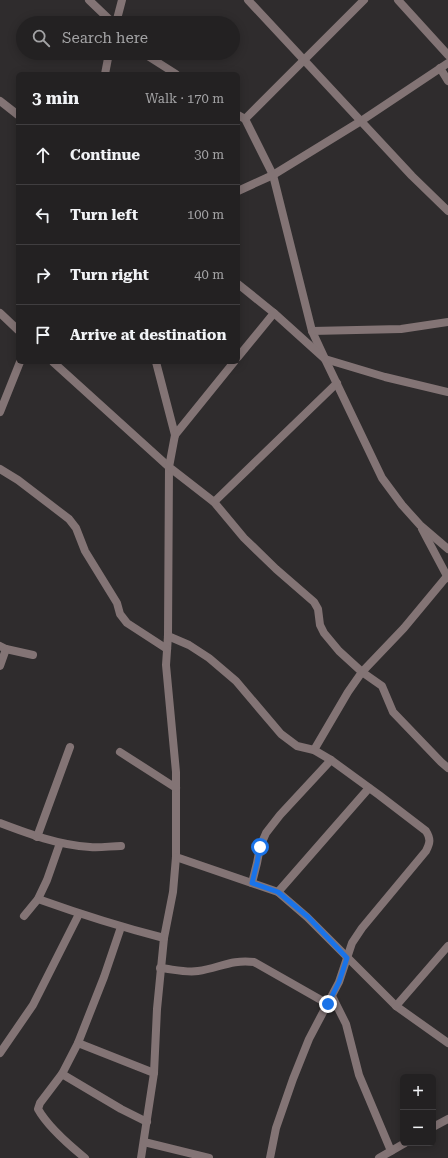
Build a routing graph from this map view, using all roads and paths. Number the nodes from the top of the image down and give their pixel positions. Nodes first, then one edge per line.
1 (89, 0) edge
2 (122, 0) edge
3 (248, 0) edge
4 (364, 0) edge
5 (398, 0) edge
6 (106, 16) edge
7 (118, 16) edge
8 (448, 55) edge
9 (304, 59) junction
10 (107, 60) edge
11 (155, 60) edge
12 (448, 63) edge
13 (440, 68) junction
14 (104, 72) edge
15 (173, 72) edge
16 (448, 81) edge
17 (0, 102) edge
18 (16, 114) edge
19 (241, 117) edge
20 (361, 121) junction
21 (273, 175) junction
22 (240, 190) edge
23 (448, 212) edge
24 (240, 286) edge
25 (0, 313) edge
26 (274, 313) junction
27 (448, 322) edge
28 (16, 328) edge
29 (312, 330) junction
30 (240, 355) edge
31 (325, 359) junction
32 (19, 364) edge
33 (55, 364) edge
34 (157, 364) edge
35 (232, 364) edge
36 (337, 383) junction
37 (448, 392) edge
38 (0, 412) edge
39 (175, 435) junction
40 (169, 466) junction
41 (0, 469) edge
42 (214, 502) junction
43 (420, 525) junction
44 (448, 547) edge
45 (448, 576) edge
46 (168, 636) junction
47 (3, 648) edge
48 (167, 649) junction
49 (32, 655) dead end
50 (0, 666) edge
51 (362, 672) junction
52 (70, 747) dead end
53 (314, 750) junction
54 (120, 752) dead end
55 (330, 760) junction
56 (448, 768) edge
57 (176, 788) junction
58 (369, 788) junction
59 (0, 823) edge
60 (37, 837) junction
61 (60, 843) junction
62 (121, 846) dead end
63 (176, 857) junction
64 (252, 883) junction
65 (278, 892) junction
66 (38, 899) junction
67 (79, 914) junction
68 (24, 916) dead end
69 (121, 927) junction
70 (164, 938) junction
71 (448, 946) edge
72 (347, 958) junction
73 (160, 968) junction
74 (332, 996) junction
75 (328, 1004) junction
76 (396, 1006) junction
77 (78, 1043) junction
78 (448, 1043) edge
79 (0, 1053) edge
80 (154, 1073) junction
81 (62, 1074) junction
82 (448, 1119) edge
83 (147, 1122) junction
84 (436, 1125) edge
85 (144, 1142) junction
86 (401, 1146) edge
87 (390, 1154) edge
88 (85, 1158) edge
89 (141, 1158) edge
90 (209, 1158) edge
91 (270, 1158) edge
92 (379, 1158) edge

1 - 6 street
2 - 7 street
3 - 9 street
4 - 9 street
5 - 8 street
9 - 19 street
9 - 20 street
10 - 14 street
11 - 15 street
12 - 13 street
13 - 16 street
13 - 20 street
17 - 18 street
19 - 21 street
20 - 21 street
20 - 23 street
21 - 22 street
21 - 29 street
24 - 26 street
25 - 28 street
26 - 30 street
26 - 31 street
27 - 29 street
29 - 31 street
31 - 36 street
31 - 37 street
32 - 38 street
33 - 40 street
34 - 39 street
35 - 39 street
36 - 42 street
36 - 43 street
39 - 40 street
40 - 42 street
40 - 46 street
41 - 48 street
42 - 51 street
43 - 44 street
43 - 45 street
45 - 51 street
46 - 48 street
46 - 53 street
47 - 49 street
47 - 50 street
48 - 57 street
51 - 53 street
51 - 56 street
52 - 60 street
53 - 55 street
54 - 57 street
55 - 58 street
55 - 64 street
57 - 63 street
58 - 65 street
58 - 72 street
59 - 60 street
60 - 61 street
61 - 62 street
61 - 66 street
63 - 64 street
63 - 70 street
64 - 65 street
65 - 72 street
66 - 67 street
66 - 68 street
67 - 69 street
67 - 79 street
69 - 70 street
69 - 77 street
70 - 73 street
71 - 76 street
72 - 74 street
72 - 76 street
73 - 75 street
73 - 80 street
74 - 75 street
74 - 87 street
75 - 91 street
76 - 78 street
77 - 80 street
77 - 81 street
80 - 83 street
81 - 83 street
81 - 88 street
82 - 84 street
83 - 85 street
85 - 89 street
85 - 90 street
86 - 87 street
87 - 92 street

